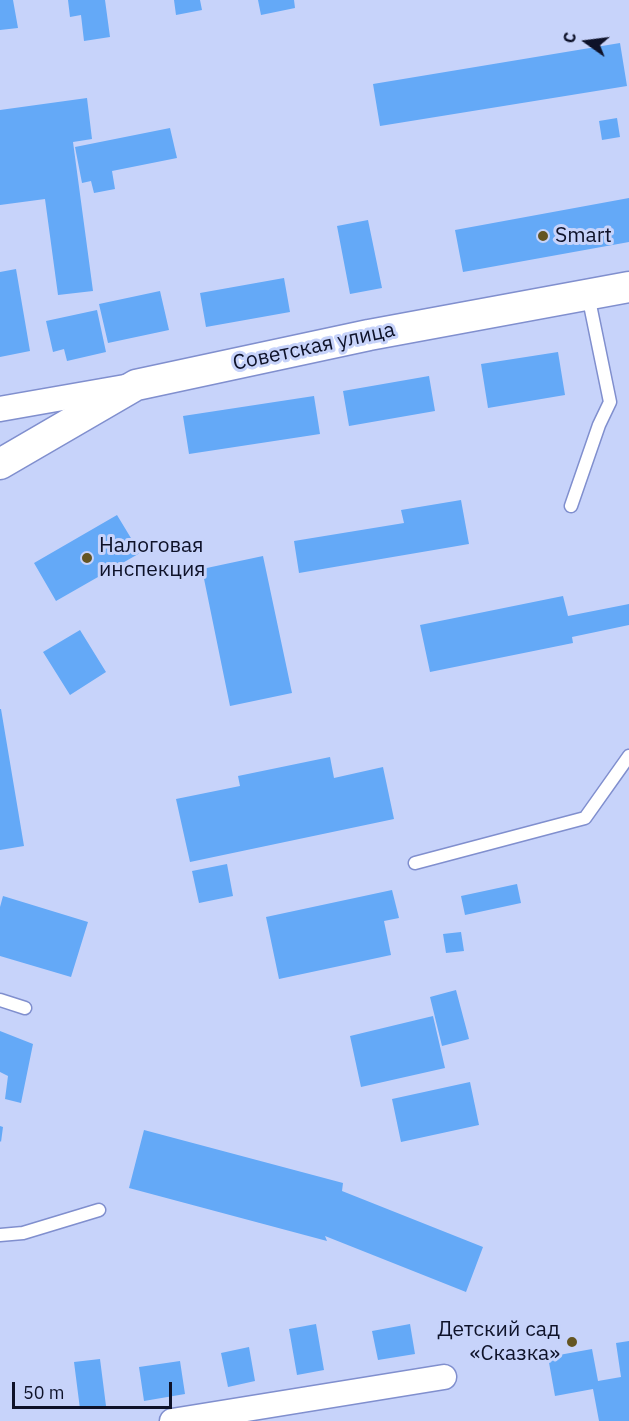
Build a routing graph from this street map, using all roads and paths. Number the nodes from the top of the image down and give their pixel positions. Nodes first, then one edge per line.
1 (629, 287) edge
2 (588, 294) junction
3 (136, 385) junction
4 (0, 410) edge
5 (0, 464) edge
6 (571, 506) dead end
7 (629, 756) edge
8 (415, 863) dead end
9 (0, 1000) edge
10 (25, 1008) dead end
11 (99, 1210) dead end
12 (0, 1235) edge
13 (444, 1377) dead end
14 (172, 1421) edge

1 - 2 street, Советская улица
2 - 3 street, Советская улица
2 - 6 lane
3 - 4 street, Советская улица
3 - 5 street
7 - 8 lane
9 - 10 lane
11 - 12 lane
13 - 14 street

